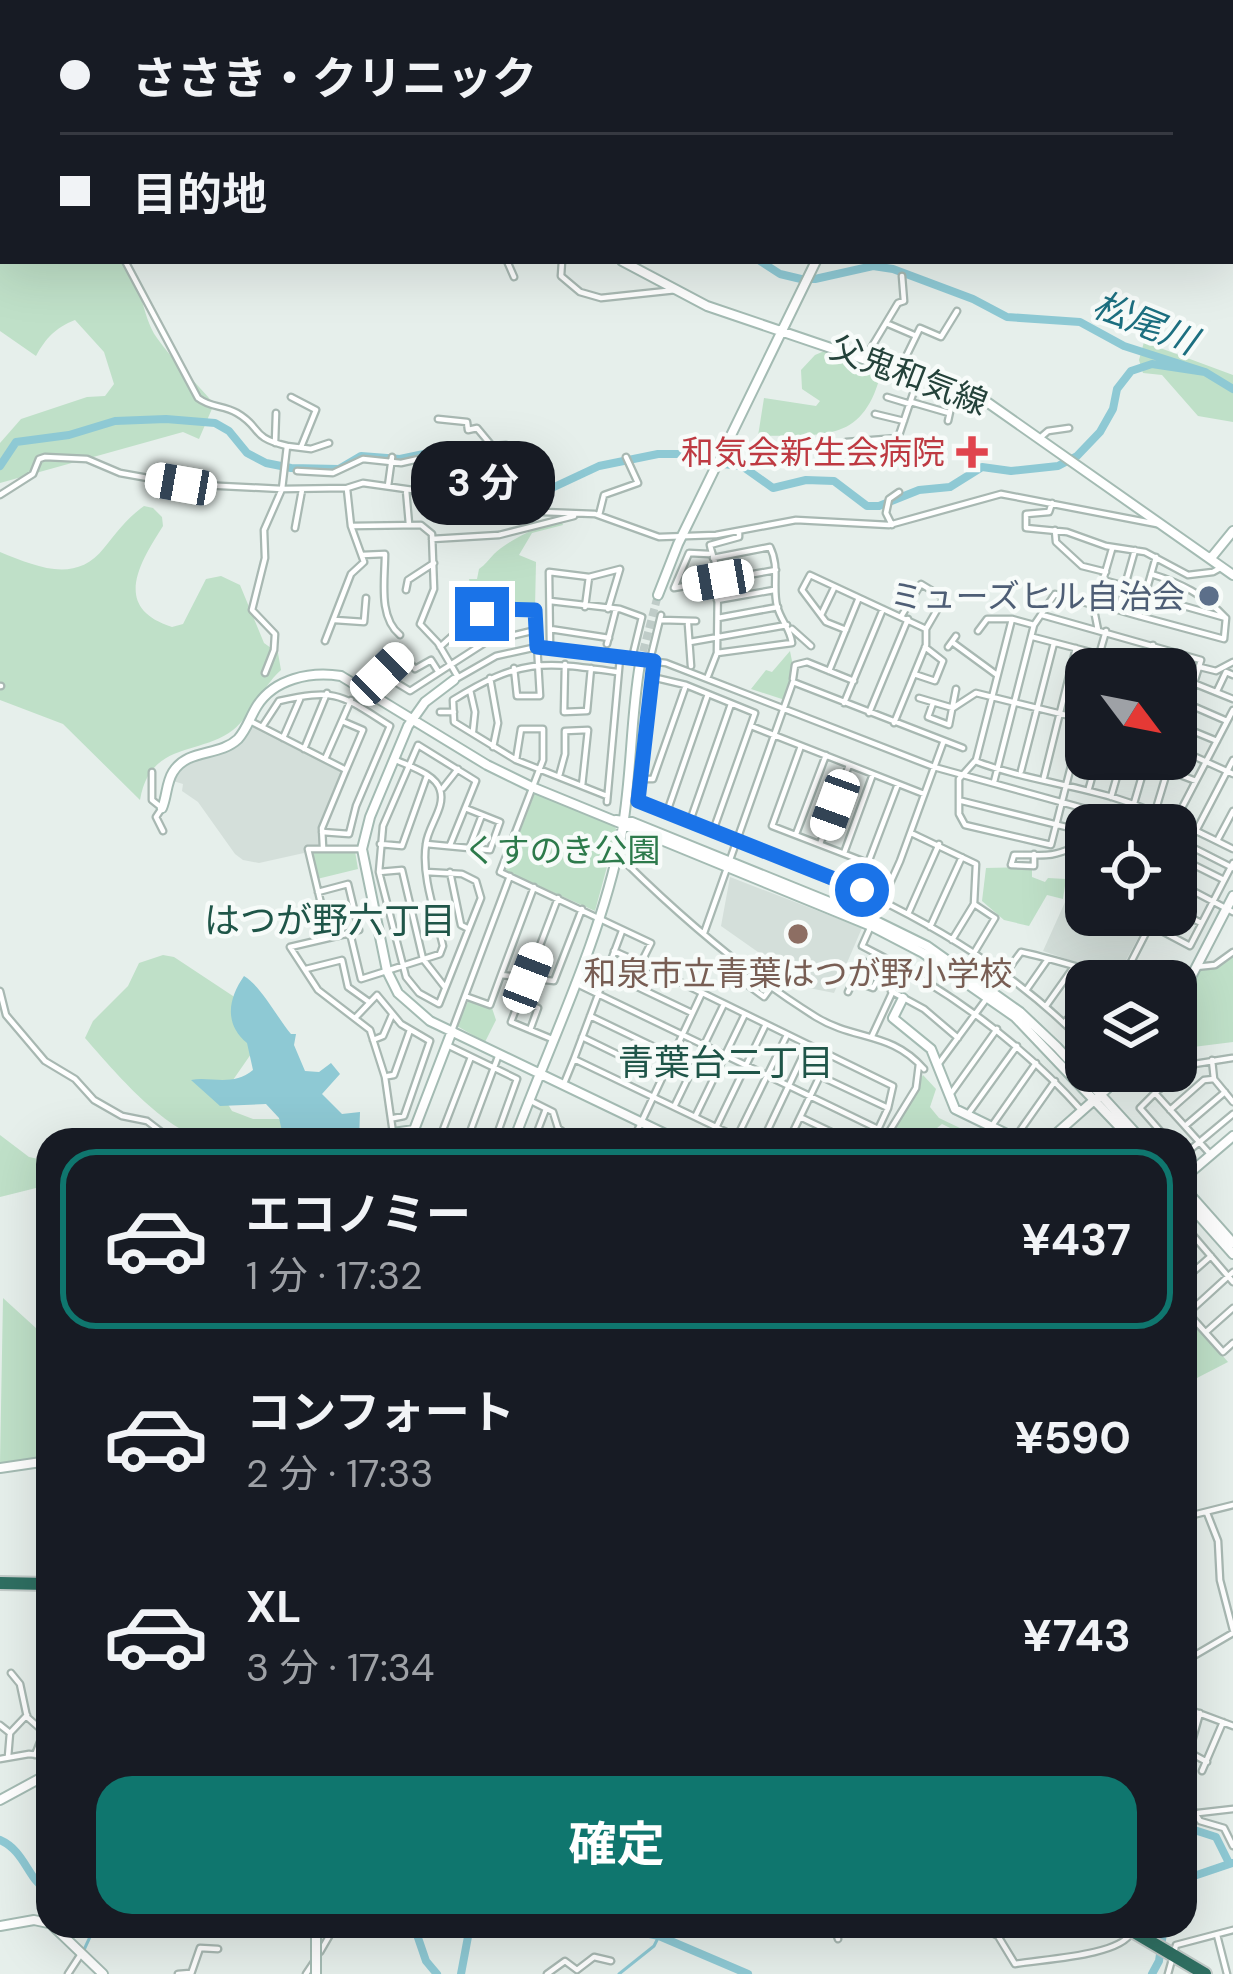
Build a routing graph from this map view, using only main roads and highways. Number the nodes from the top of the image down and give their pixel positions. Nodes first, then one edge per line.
1 (0, 1583) edge
2 (36, 1584) edge
3 (1143, 1938) edge
4 (1205, 1974) edge

1 - 2 highway
3 - 4 highway

